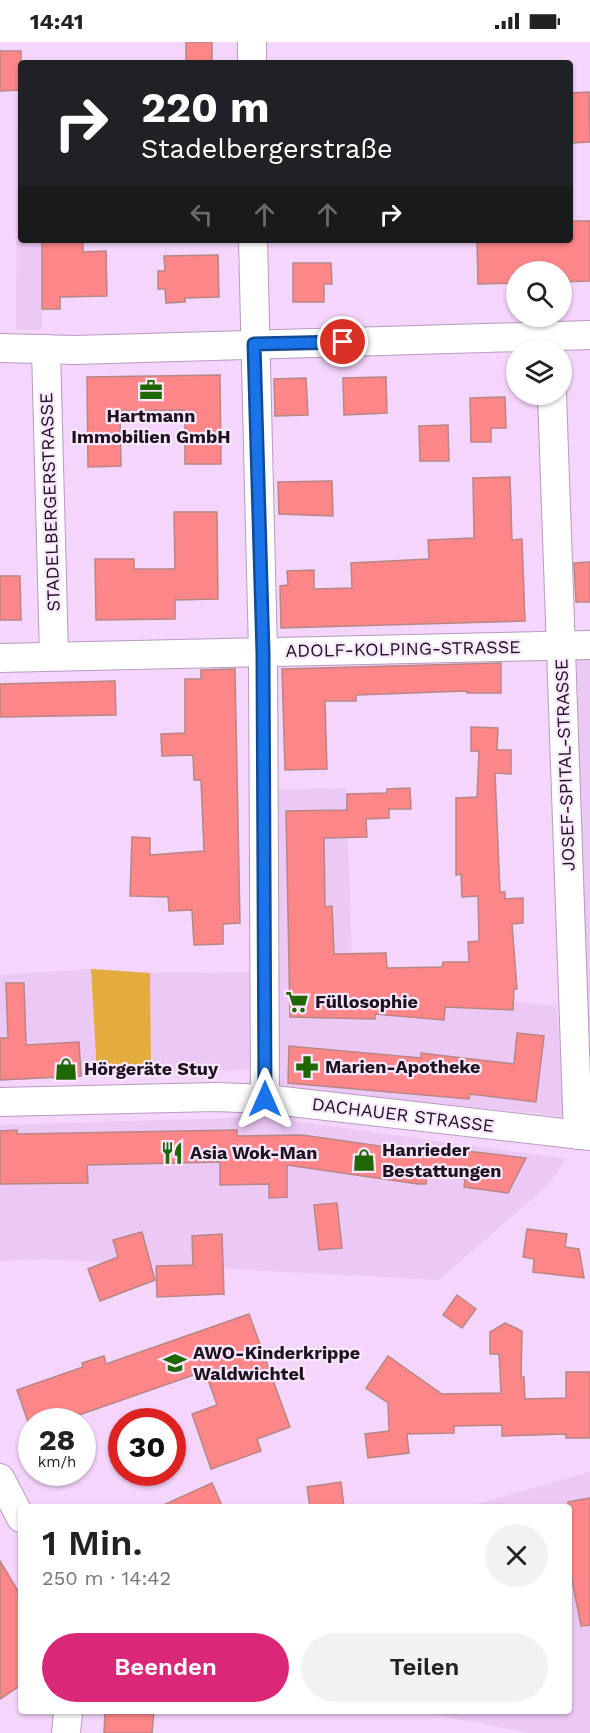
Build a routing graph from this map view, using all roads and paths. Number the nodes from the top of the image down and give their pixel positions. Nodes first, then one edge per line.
1 (252, 42) edge
2 (252, 60) edge
3 (253, 243) edge
4 (590, 335) edge
5 (570, 339) edge
6 (506, 343) edge
7 (254, 344) junction
8 (0, 348) edge
9 (46, 349) junction
10 (552, 405) edge
11 (561, 645) junction
12 (590, 645) edge
13 (263, 653) junction
14 (54, 656) junction
15 (0, 657) edge
16 (265, 1099) junction
17 (0, 1102) edge
18 (584, 1135) edge
19 (0, 1478) edge
20 (18, 1512) edge
21 (68, 1714) edge
22 (66, 1733) edge

1 - 2 street
3 - 7 street
4 - 5 street
6 - 7 street
7 - 9 street
7 - 13 street
8 - 9 street
9 - 14 street, STADELBERGERSTRASSE
10 - 11 street, JOSEF-SPITAL-STRASSE
11 - 12 street, ADOLF-KOLPING-STRASSE
11 - 13 street, ADOLF-KOLPING-STRASSE
11 - 18 street, JOSEF-SPITAL-STRASSE
13 - 14 street, ADOLF-KOLPING-STRASSE
13 - 16 street
14 - 15 street, ADOLF-KOLPING-STRASSE
16 - 17 street, DACHAUER STRASSE
16 - 18 street, DACHAUER STRASSE
19 - 20 street
21 - 22 street

